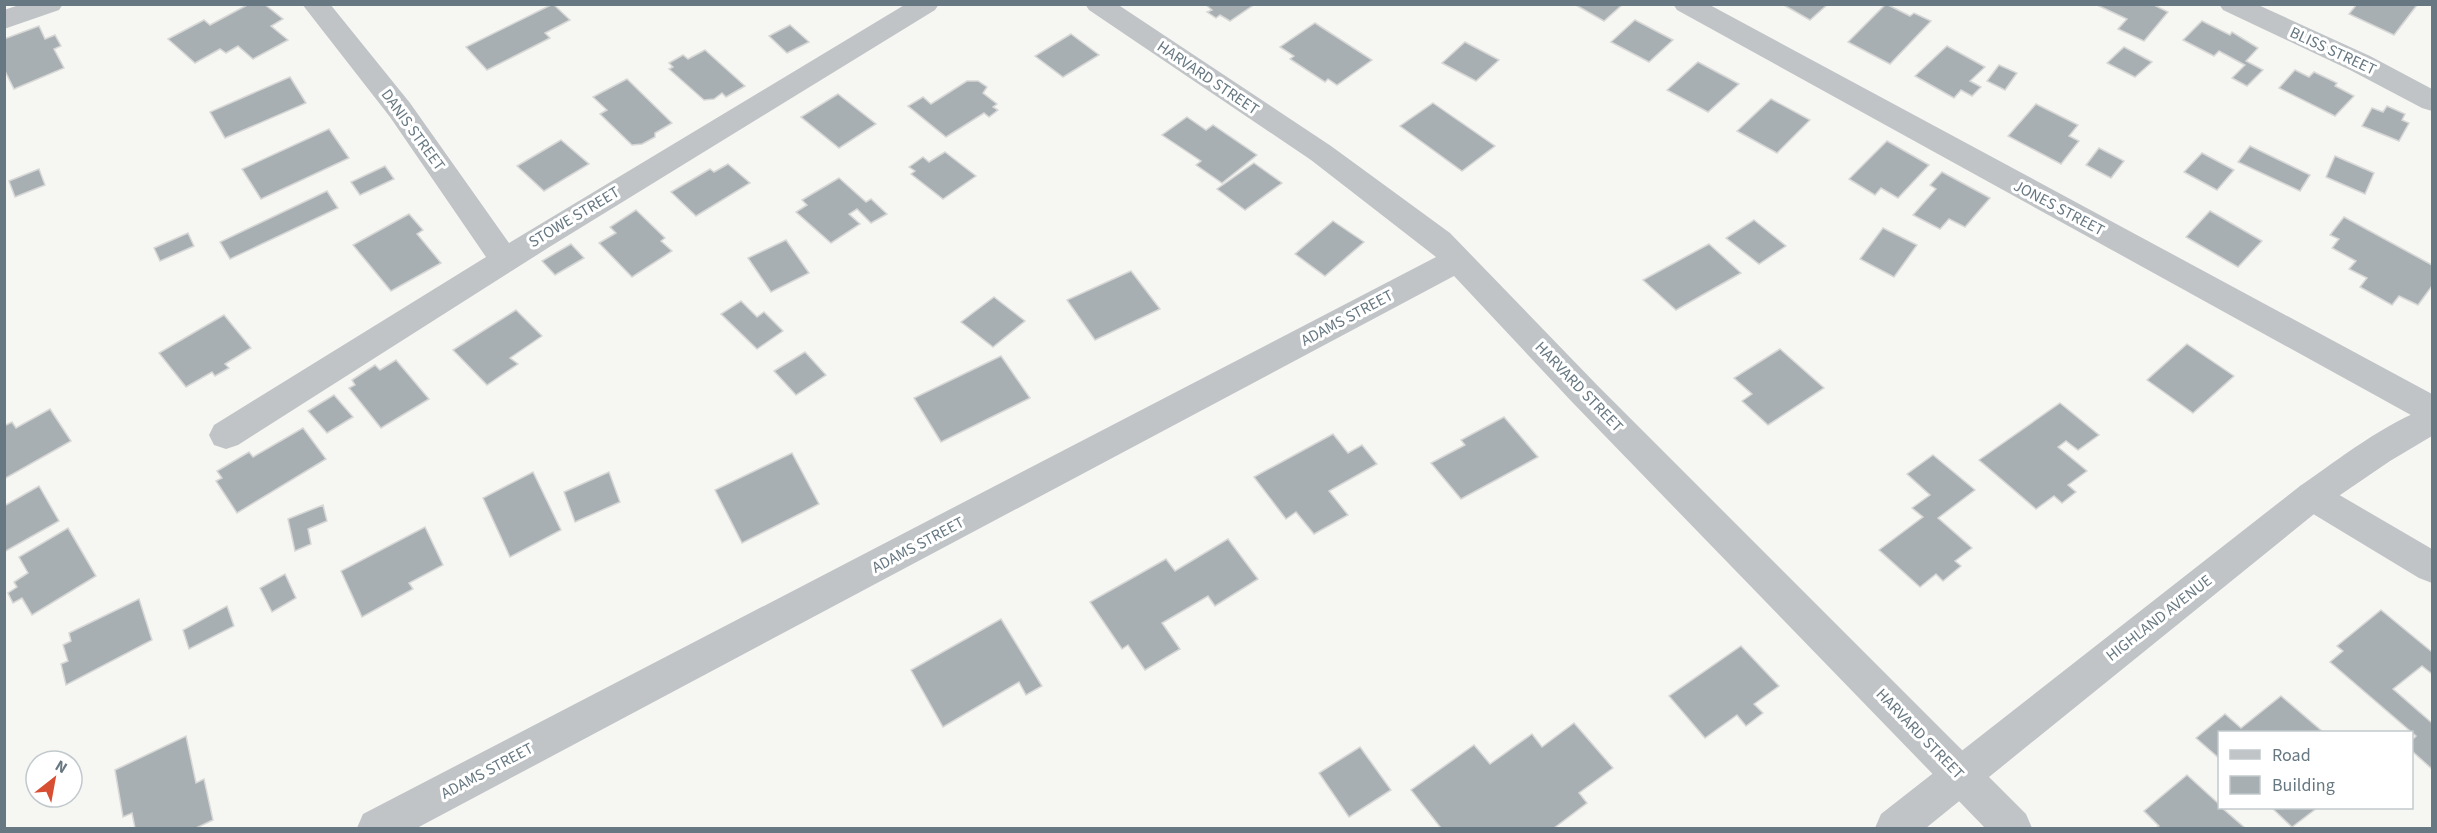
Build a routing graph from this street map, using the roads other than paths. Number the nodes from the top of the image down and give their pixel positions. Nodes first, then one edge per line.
1 (50, 4) edge
2 (315, 4) edge
3 (926, 4) edge
4 (1098, 4) edge
5 (1686, 4) edge
6 (2232, 4) edge
7 (4, 20) edge
8 (2433, 101) edge
9 (505, 260) junction
10 (1457, 260) junction
11 (2433, 410) edge
12 (2433, 420) edge
13 (226, 435) dead end
14 (2312, 496) junction
15 (2433, 567) edge
16 (1960, 775) junction
17 (377, 828) edge
18 (1894, 828) edge
19 (2012, 828) edge

1 - 7 street
2 - 9 street, DANIS STREET
3 - 9 street, STOWE STREET
4 - 10 street, HARVARD STREET
5 - 11 street, JONES STREET
6 - 8 street, BLISS STREET
9 - 13 street, STOWE STREET
10 - 16 street, HARVARD STREET
10 - 17 street, ADAMS STREET
12 - 14 street, HIGHLAND AVENUE
14 - 15 street
14 - 16 street, HIGHLAND AVENUE
16 - 18 street, HIGHLAND AVENUE
16 - 19 street, HARVARD STREET

